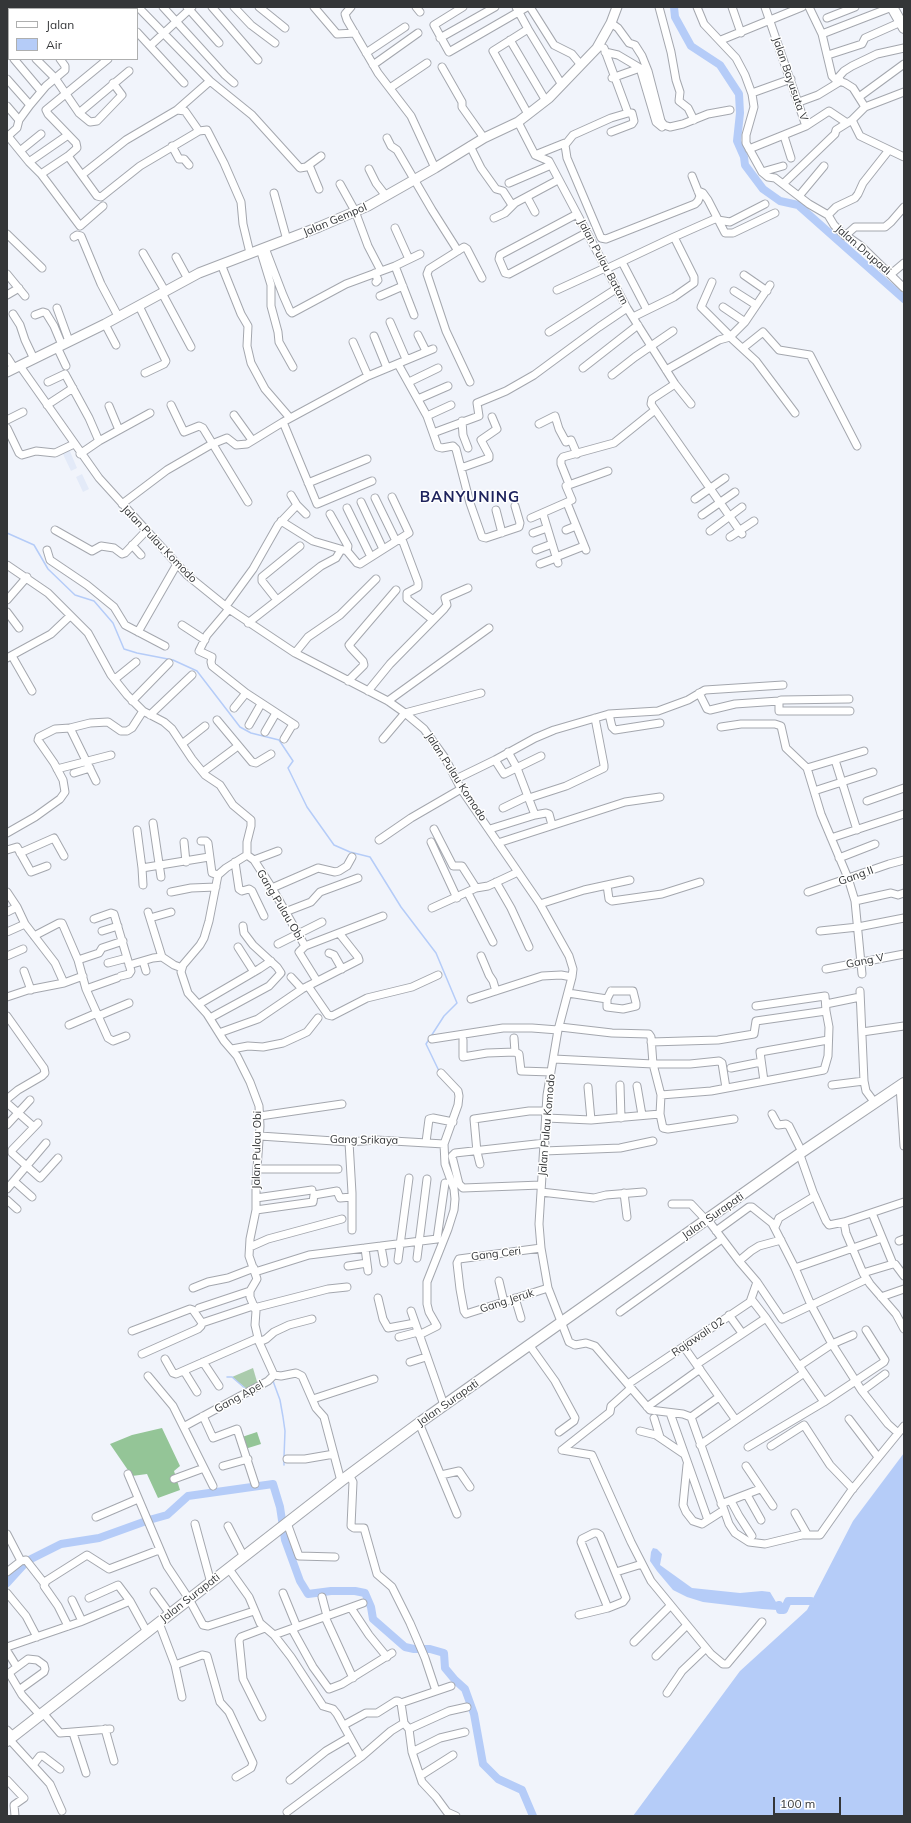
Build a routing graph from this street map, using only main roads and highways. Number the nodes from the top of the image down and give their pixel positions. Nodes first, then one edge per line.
1 (617, 7) edge
2 (892, 7) edge
3 (902, 25) edge
4 (14, 368) edge
5 (902, 1085) edge
6 (9, 1737) edge

1 - 4 main road, Jalan Gempol
2 - 3 highway
5 - 6 highway, Jalan Surapati

